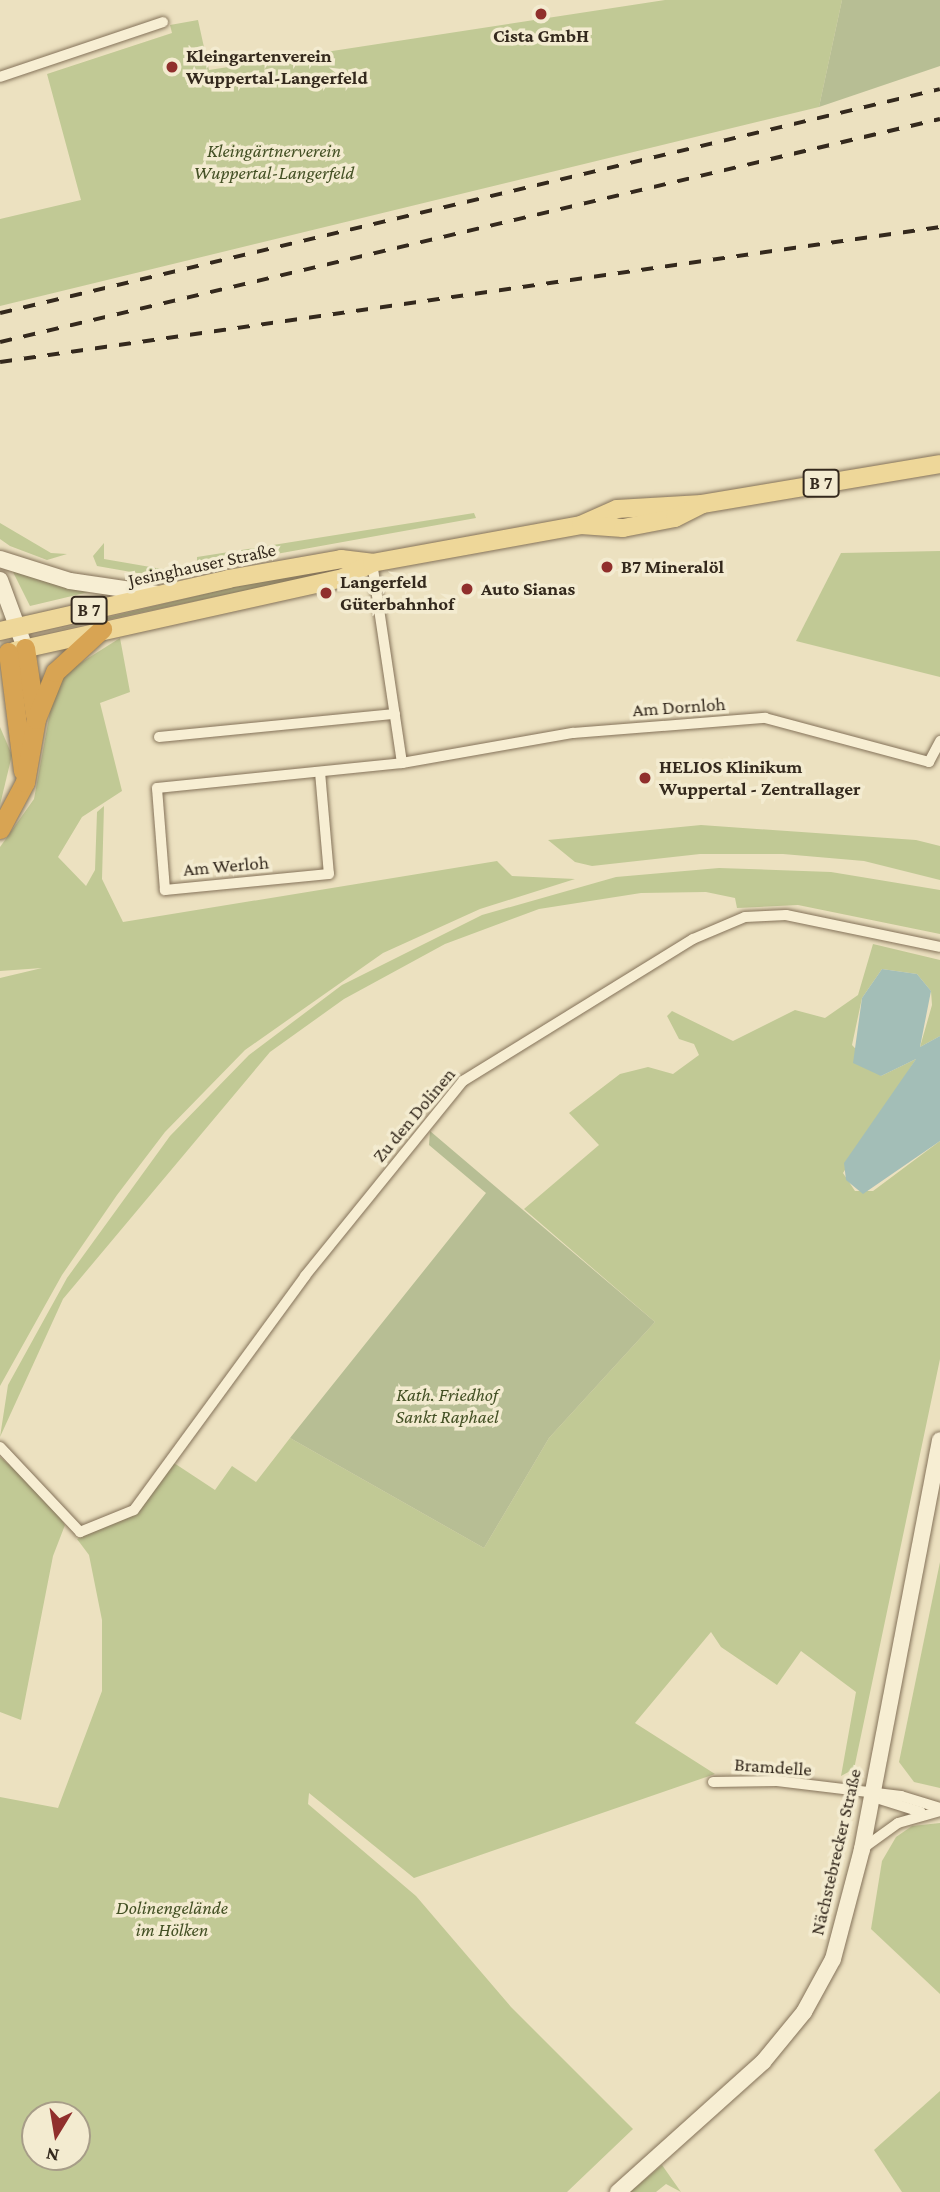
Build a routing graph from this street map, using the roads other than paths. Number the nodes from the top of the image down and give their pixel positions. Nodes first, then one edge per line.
1 (163, 22) dead end
2 (0, 77) edge
3 (940, 464) edge
4 (0, 559) edge
5 (372, 563) junction
6 (0, 580) edge
7 (158, 594) junction
8 (20, 626) junction
9 (102, 629) junction
10 (0, 631) edge
11 (11, 651) edge
12 (395, 714) junction
13 (0, 715) edge
14 (36, 719) junction
15 (159, 737) dead end
16 (940, 741) edge
17 (18, 745) junction
18 (402, 763) junction
19 (320, 772) junction
20 (25, 782) junction
21 (0, 828) edge
22 (940, 947) edge
23 (940, 1440) edge
24 (0, 1447) edge
25 (713, 1782) dead end
26 (871, 1796) junction
27 (940, 1809) edge
28 (925, 1813) junction
29 (862, 1849) junction
30 (618, 2192) edge

1 - 2 street
3 - 5 main road, Jesinghauser Straße / B 7
4 - 7 main road
5 - 7 main road, Jesinghauser Straße / B 7
5 - 9 main road, Jesinghauser Straße / B 7
5 - 12 street
6 - 8 main road
7 - 8 main road, Jesinghauser Straße / B 7
8 - 10 main road, Jesinghauser Straße / B 7
8 - 11 main road
9 - 11 main road, Jesinghauser Straße / B 7
9 - 14 highway
10 - 11 main road, Jesinghauser Straße
11 - 14 highway
11 - 17 highway
12 - 15 street
12 - 18 street
13 - 17 highway
14 - 20 highway
16 - 18 street, Am Dornloh
17 - 20 highway
18 - 19 street, Am Werloh
19 - 19 street, Am Werloh
20 - 21 highway
22 - 24 street, Zu den Dolinen
23 - 26 main road, Nächstebrecker Straße
25 - 26 street, Bramdelle
26 - 27 street, Bramdelle
26 - 28 street, Bramdelle
26 - 29 main road, Nächstebrecker Straße
27 - 28 street, Bramdelle
28 - 29 street, Bramdelle
29 - 30 main road, Nächstebrecker Straße

